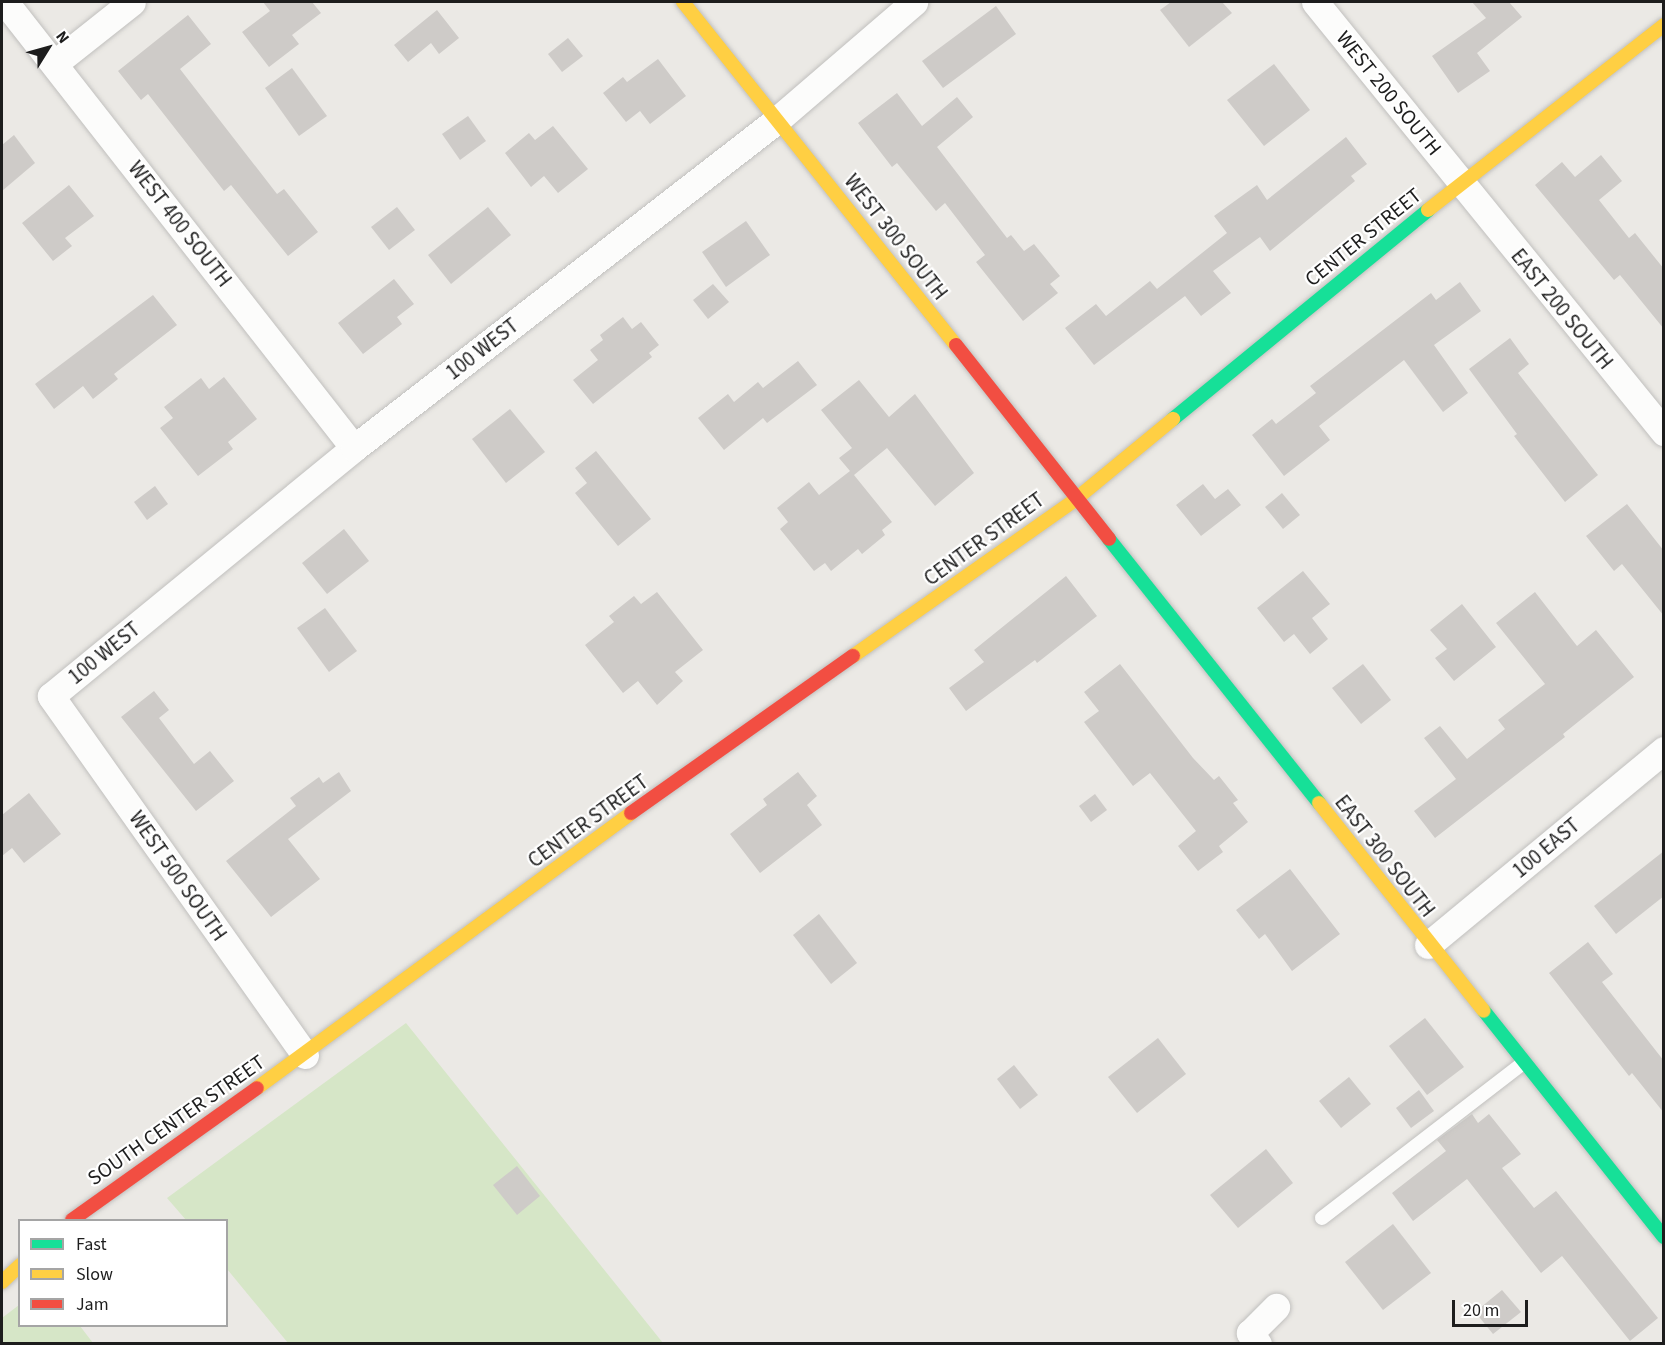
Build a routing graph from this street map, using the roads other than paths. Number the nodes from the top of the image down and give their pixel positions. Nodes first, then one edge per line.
1 (5, 2) edge
2 (132, 2) edge
3 (683, 2) edge
4 (914, 2) edge
5 (1315, 2) edge
6 (1664, 25) edge
7 (55, 63) junction
8 (777, 120) junction
9 (1461, 185) junction
10 (1664, 432) edge
11 (354, 448) junction
12 (1076, 499) junction
13 (51, 696) joint
14 (1664, 750) edge
15 (1428, 945) junction
16 (305, 1055) junction
17 (1523, 1063) junction
18 (1322, 1218) dead end
19 (75, 1219) edge
20 (1664, 1237) edge
21 (18, 1255) edge
22 (2, 1263) edge
23 (18, 1266) edge
24 (2, 1282) edge
25 (1276, 1307) dead end
26 (1258, 1344) edge

1 - 7 street, WEST 400 SOUTH
2 - 7 street
3 - 8 street, WEST 300 SOUTH
4 - 8 street, 100 WEST
5 - 9 street, WEST 200 SOUTH
6 - 9 street, CENTER STREET
7 - 11 street, WEST 400 SOUTH
8 - 11 street, 100 WEST
8 - 12 street, WEST 300 SOUTH
9 - 10 street, EAST 200 SOUTH
9 - 12 street, CENTER STREET
11 - 13 street, 100 WEST
12 - 15 street, EAST 300 SOUTH
12 - 16 street, CENTER STREET
13 - 16 street, WEST 500 SOUTH
14 - 15 street, 100 EAST
15 - 17 street, EAST 300 SOUTH
16 - 19 street, SOUTH CENTER STREET
17 - 18 lane
17 - 20 street, EAST 300 SOUTH
21 - 22 street
23 - 24 street
25 - 26 street

